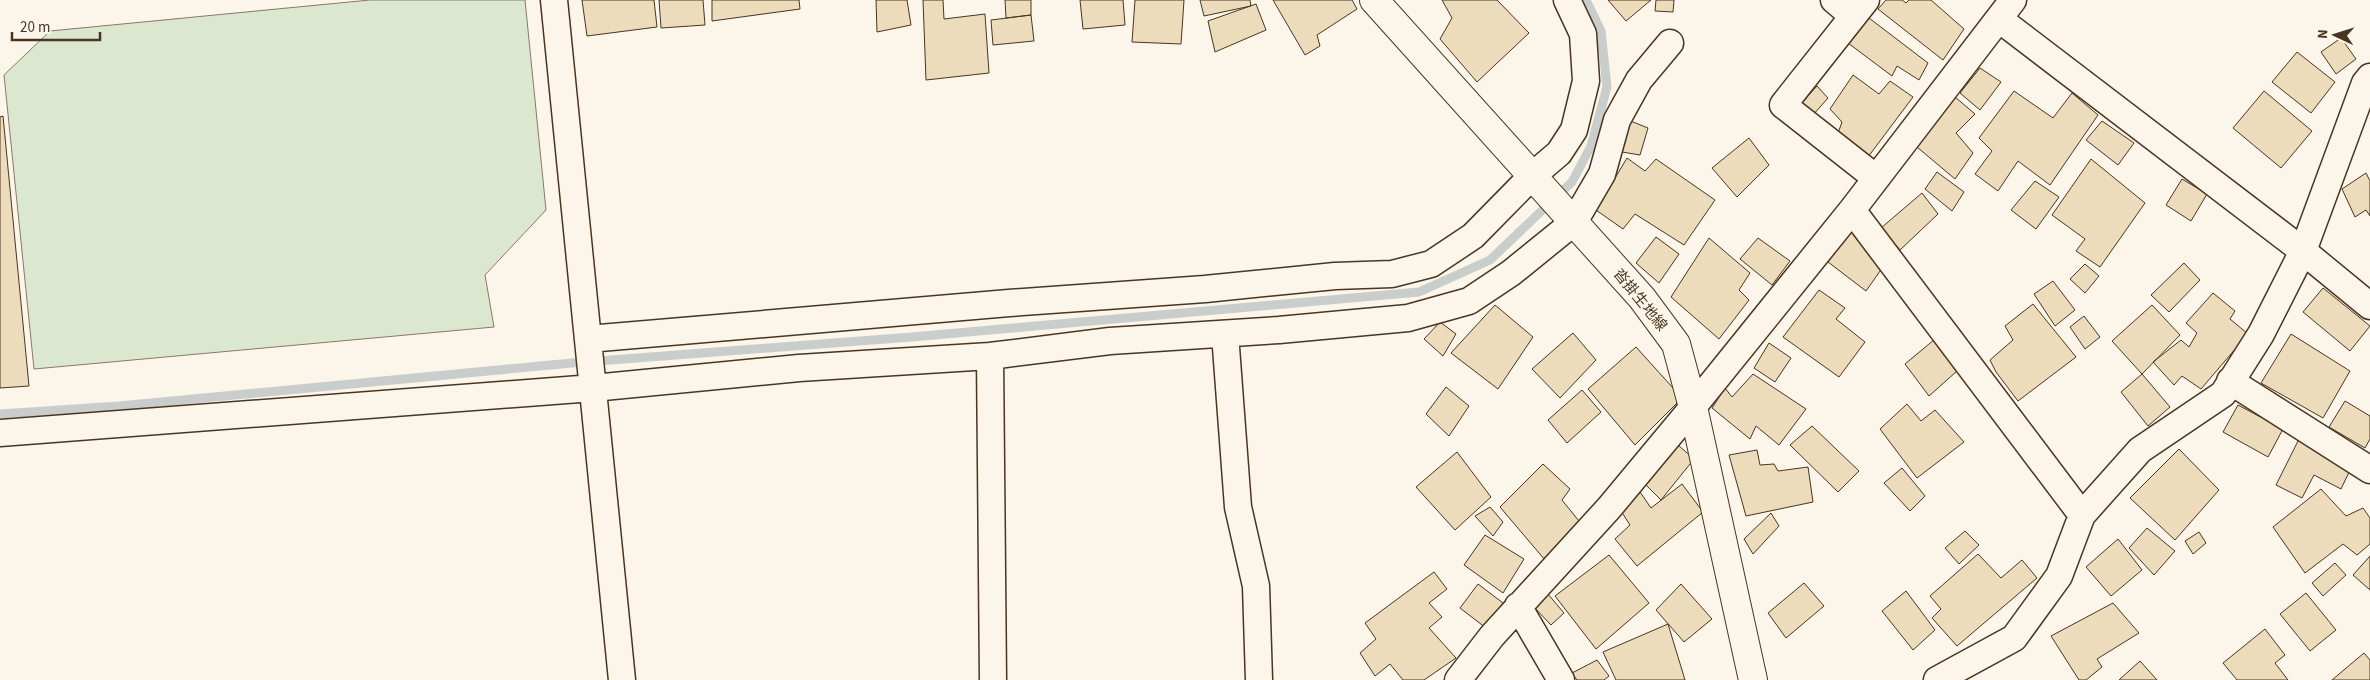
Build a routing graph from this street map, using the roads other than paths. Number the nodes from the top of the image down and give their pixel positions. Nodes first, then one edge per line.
1 (554, 0) edge
2 (1374, 0) edge
3 (1568, 0) edge
4 (1851, 5) edge
5 (2006, 10) edge
6 (1670, 43) dead end
7 (2370, 77) edge
8 (1876, 178) junction
9 (1536, 180) junction
10 (1852, 210) junction
11 (1568, 215) junction
12 (2303, 251) junction
13 (2370, 306) edge
14 (1224, 334) junction
15 (588, 339) junction
16 (990, 356) junction
17 (2230, 381) junction
18 (593, 388) junction
19 (1693, 407) junction
20 (0, 433) edge
21 (2370, 470) edge
22 (2082, 514) junction
23 (1518, 606) junction
24 (622, 680) edge
25 (993, 680) edge
26 (1259, 680) edge
27 (1458, 680) edge
28 (1561, 680) edge
29 (1753, 680) edge
30 (1937, 680) edge

1 - 15 street
2 - 9 main road, 沓掛生地線
3 - 9 street
4 - 8 street
5 - 8 street
5 - 12 street
6 - 11 street
7 - 12 street
8 - 10 street
9 - 11 main road, 沓掛生地線
9 - 15 street
10 - 19 street
10 - 22 street
11 - 14 street
11 - 19 main road, 沓掛生地線
12 - 13 street
12 - 17 street
14 - 16 street
14 - 26 street
15 - 18 street
16 - 18 street
16 - 25 street
17 - 21 street
17 - 22 street
18 - 20 street
18 - 24 street
19 - 23 street
19 - 29 main road, 沓掛生地線
22 - 30 street
23 - 27 street
23 - 28 street

